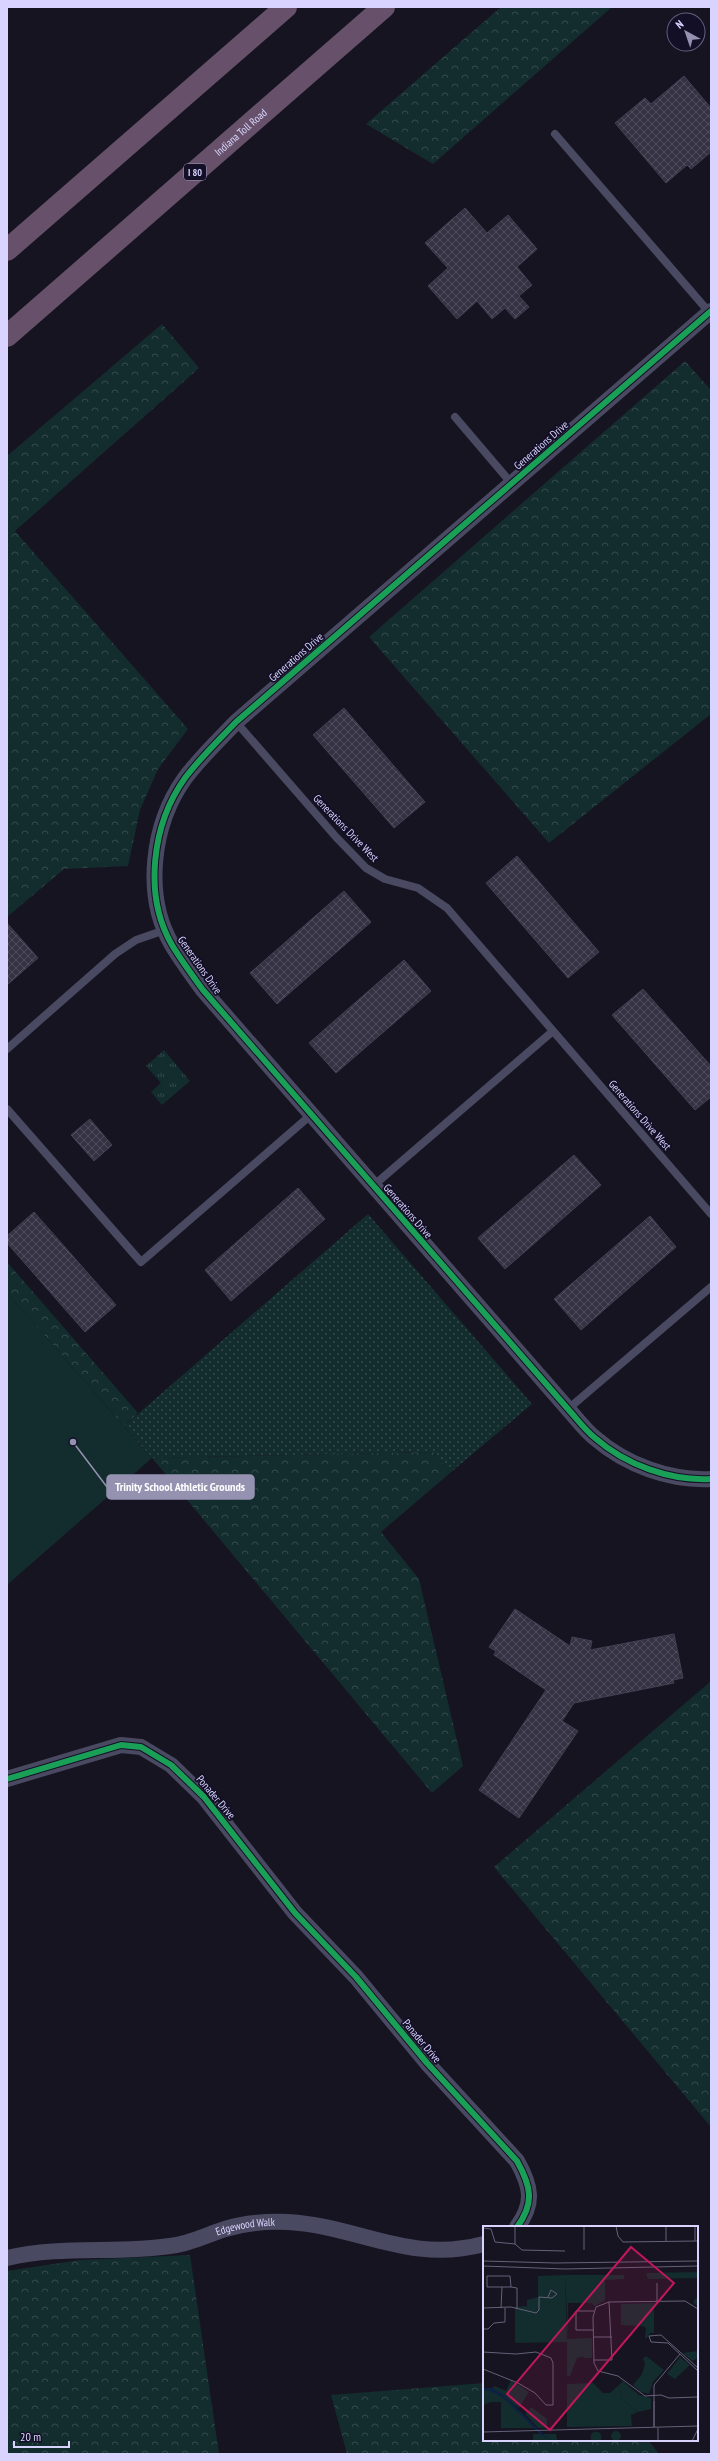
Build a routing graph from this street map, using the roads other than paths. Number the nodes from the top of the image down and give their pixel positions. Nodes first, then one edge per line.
1 (286, 7) edge
2 (384, 7) edge
3 (555, 134) dead end
4 (7, 250) edge
5 (710, 312) edge
6 (7, 336) edge
7 (455, 417) dead end
8 (512, 484) junction
9 (236, 722) junction
10 (165, 930) junction
11 (553, 1031) junction
12 (7, 1049) edge
13 (7, 1109) edge
14 (312, 1114) junction
15 (373, 1186) junction
16 (711, 1214) edge
17 (711, 1287) edge
18 (568, 1409) junction
19 (711, 1479) edge
20 (7, 1779) edge
21 (356, 1977) joint
22 (518, 2226) edge
23 (483, 2244) edge
24 (7, 2258) edge

1 - 4 highway
2 - 6 highway, Indiana Toll Road / I 80
3 - 5 lane
5 - 8 street, Generations Drive
7 - 8 lane
8 - 9 street, Generations Drive
9 - 10 street, Generations Drive
9 - 11 lane, Generations Drive West
10 - 12 lane
10 - 14 street, Generations Drive
11 - 15 lane
11 - 16 lane, Generations Drive West
13 - 14 lane
14 - 15 street, Generations Drive
15 - 18 street, Generations Drive
17 - 18 lane
18 - 19 street, Generations Drive
20 - 21 street, Ponader Drive
21 - 22 street, Panader Drive
23 - 24 street, Edgewood Walk

